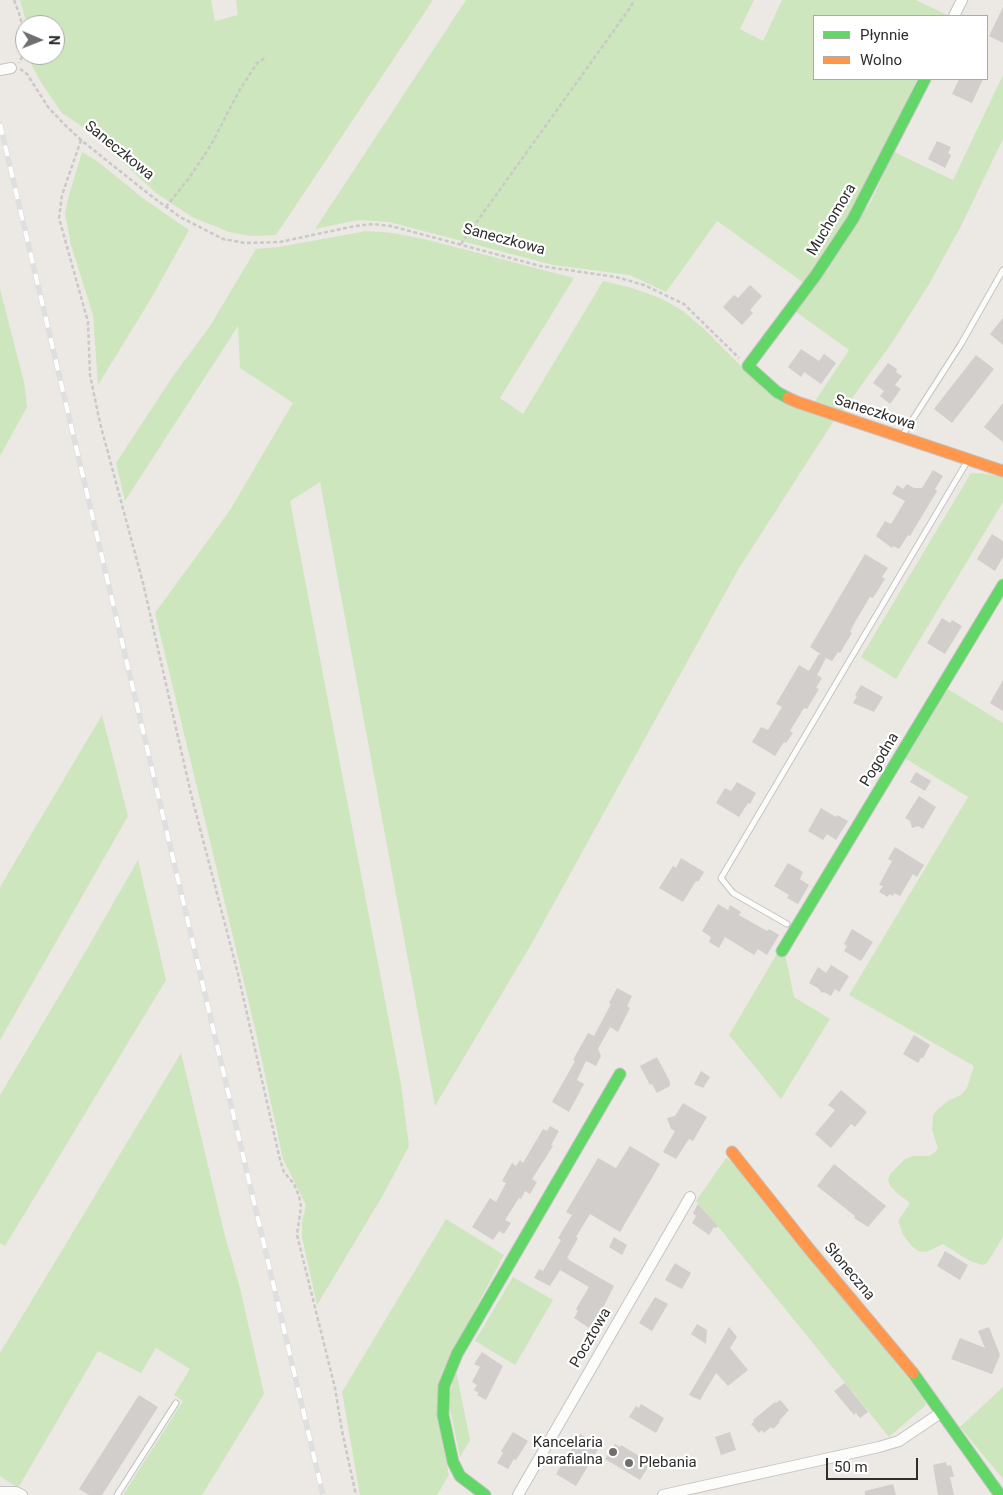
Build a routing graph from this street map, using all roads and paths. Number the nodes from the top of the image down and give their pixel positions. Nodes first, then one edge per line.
1 (14, 0) edge
2 (634, 0) edge
3 (962, 0) edge
4 (954, 15) edge
5 (266, 57) dead end
6 (11, 68) junction
7 (0, 70) edge
8 (923, 80) edge
9 (81, 140) junction
10 (166, 207) junction
11 (461, 244) junction
12 (1003, 270) edge
13 (748, 366) junction
14 (901, 438) junction
15 (968, 460) junction
16 (1003, 471) edge
17 (1003, 585) edge
18 (787, 924) dead end
19 (782, 951) dead end
20 (620, 1074) dead end
21 (732, 1152) dead end
22 (690, 1197) dead end
23 (176, 1403) dead end
24 (942, 1412) junction
25 (0, 1492) edge
26 (524, 1493) edge
27 (22, 1495) edge
28 (117, 1495) edge
29 (356, 1495) edge
30 (485, 1495) edge
31 (663, 1495) edge
32 (1000, 1495) edge

1 - 6 path
2 - 11 path
3 - 4 street
5 - 10 path
6 - 7 street
6 - 9 path, Saneczkowa
8 - 13 street, Muchomora
9 - 10 path, Saneczkowa
9 - 29 path
10 - 11 path, Saneczkowa
11 - 13 path, Saneczkowa
12 - 14 lane
13 - 14 street, Saneczkowa
14 - 15 street, Saneczkowa
15 - 16 street, Saneczkowa
15 - 18 lane
17 - 19 street, Pogodna
20 - 30 street
21 - 24 street, Słoneczna
22 - 26 street, Pocztowa
23 - 28 lane
24 - 31 street
24 - 32 street, Słoneczna
25 - 27 street

